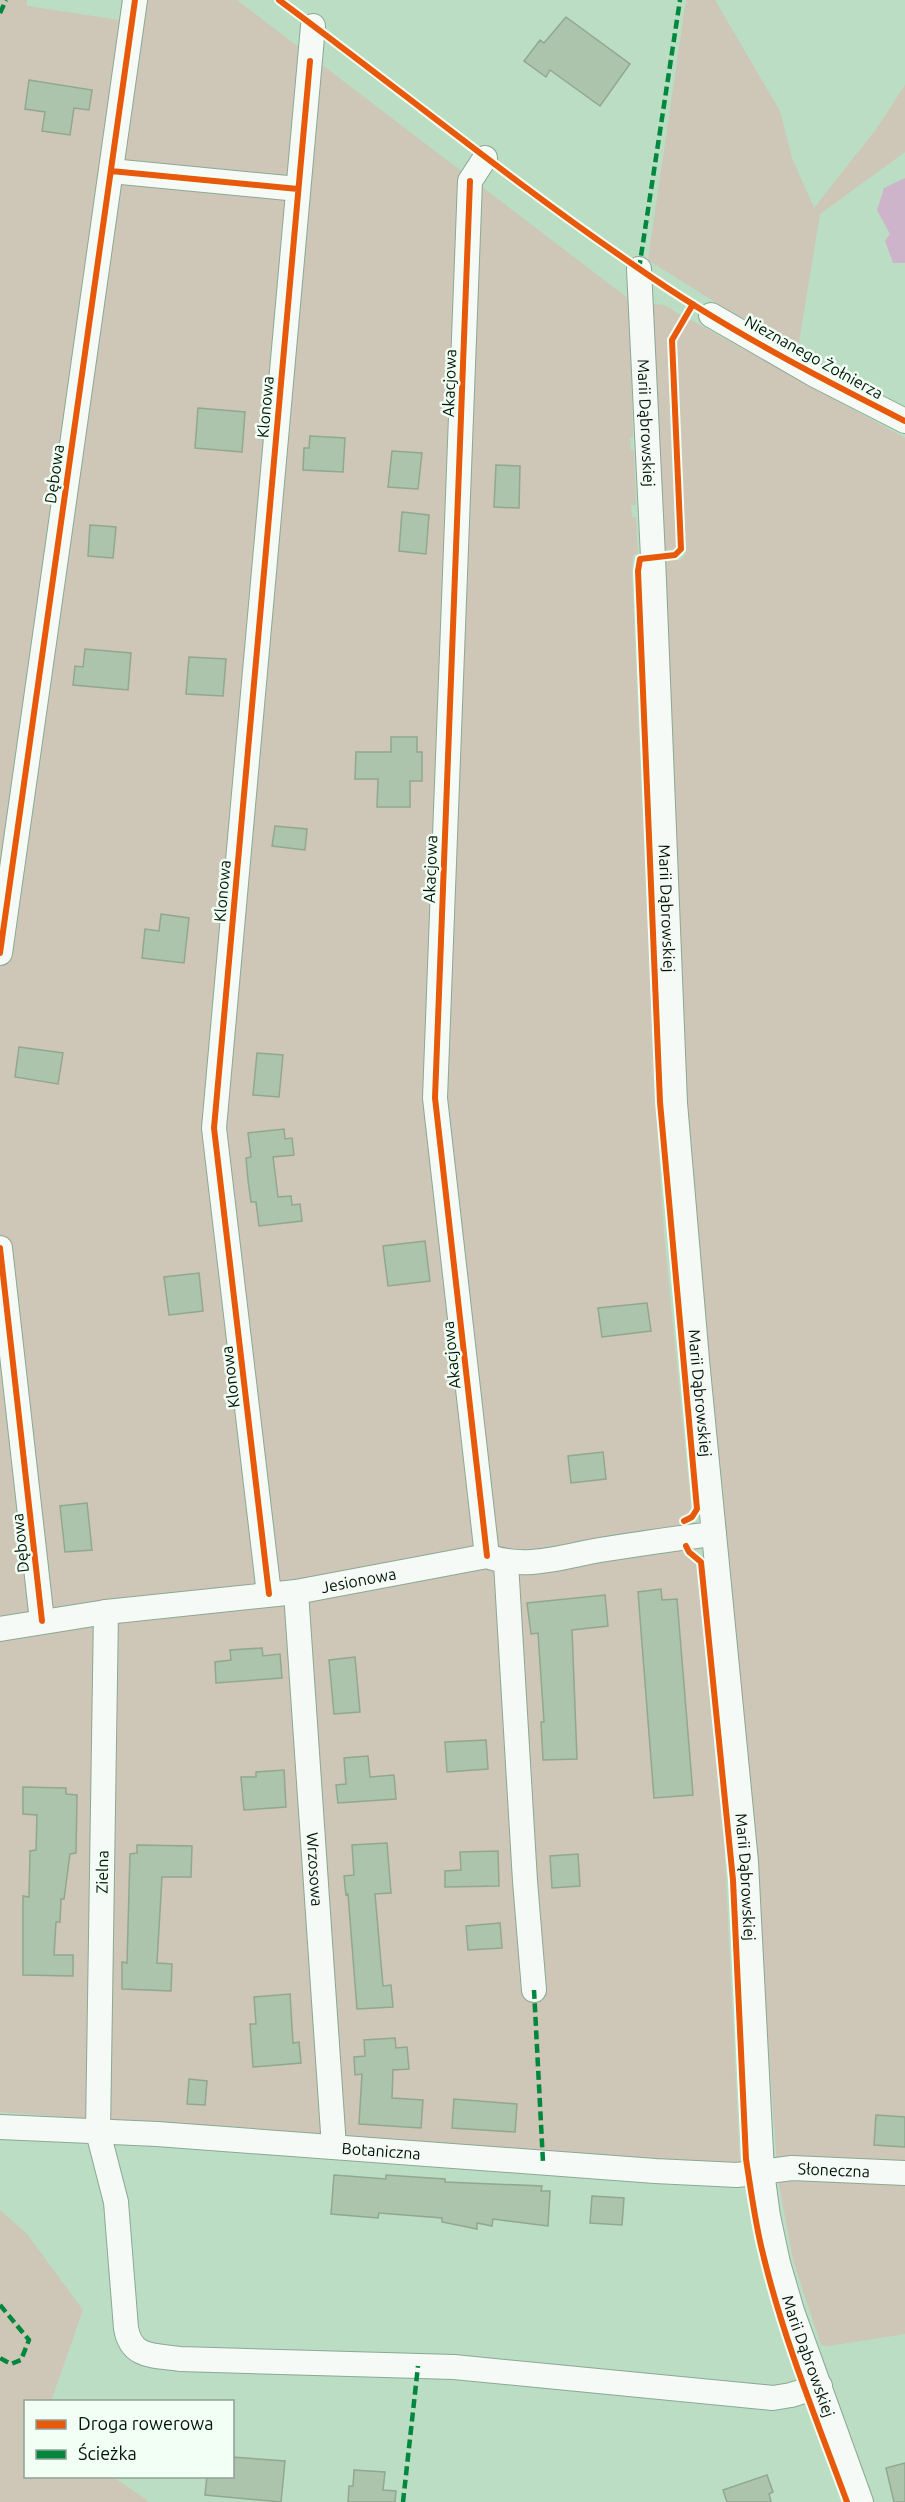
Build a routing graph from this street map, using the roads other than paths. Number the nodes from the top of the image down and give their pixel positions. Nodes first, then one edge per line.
1 (135, 0) edge
2 (313, 26) dead end
3 (484, 158) dead end
4 (111, 171) junction
5 (298, 189) junction
6 (639, 269) dead end
7 (711, 315) dead end
8 (905, 421) edge
9 (0, 953) edge
10 (0, 1248) edge
11 (8, 1392) edge
12 (714, 1534) junction
13 (496, 1559) junction
14 (296, 1592) junction
15 (269, 1594) junction
16 (106, 1612) junction
17 (42, 1621) junction
18 (0, 1629) edge
19 (534, 1990) dead end
20 (0, 2127) edge
21 (98, 2132) junction
22 (334, 2147) junction
23 (762, 2172) junction
24 (905, 2173) edge
25 (820, 2386) junction
26 (861, 2502) edge

1 - 4 street, Dębowa
2 - 5 street, Klonowa
3 - 13 street, Akacjowa
4 - 5 street
4 - 9 street, Dębowa
5 - 15 street, Klonowa
6 - 12 street, Marii Dąbrowskiej
7 - 8 street, Nieznanego Żołnierza
10 - 11 street, Dębowa
11 - 17 street, Dębowa
12 - 13 street, Jesionowa
12 - 23 street, Marii Dąbrowskiej
13 - 14 street, Jesionowa
13 - 19 street, Akacjowa
14 - 15 street, Jesionowa
14 - 22 street, Wrzosowa
15 - 16 street, Jesionowa
16 - 17 street, Jesionowa
16 - 21 street, Zielna
17 - 18 street, Jesionowa
20 - 21 street, Botaniczna
21 - 22 street, Botaniczna
21 - 25 street, Zielna
22 - 23 street, Botaniczna
23 - 24 street, Słoneczna
23 - 25 street, Marii Dąbrowskiej
25 - 26 street, Marii Dąbrowskiej

